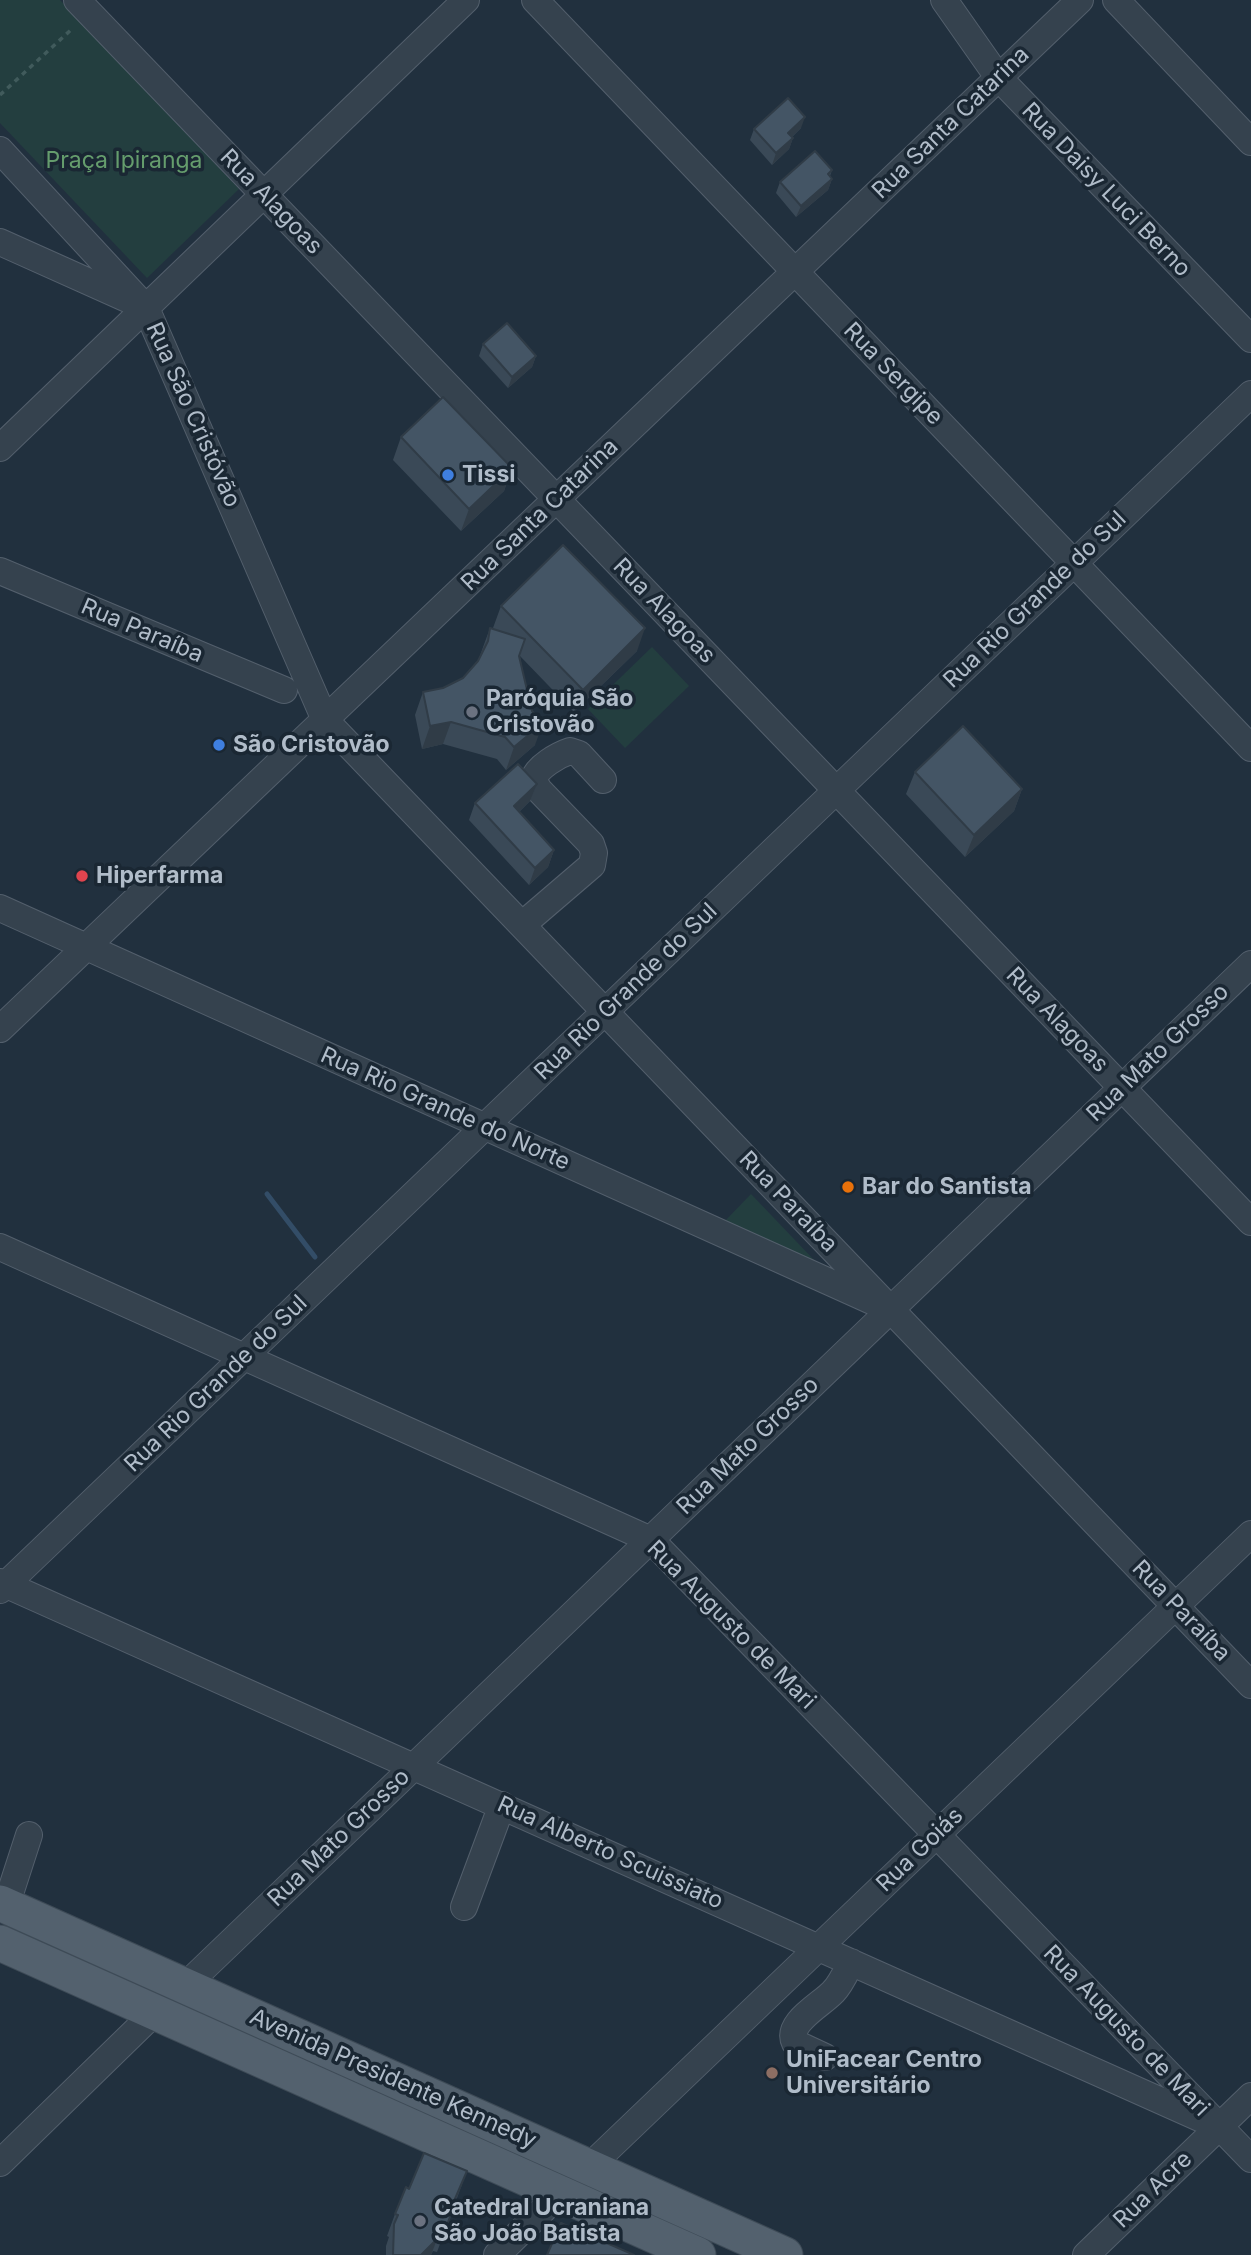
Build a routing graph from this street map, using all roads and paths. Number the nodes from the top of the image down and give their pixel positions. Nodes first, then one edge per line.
1 (466, 0) edge
2 (535, 0) edge
3 (944, 0) edge
4 (1080, 0) edge
5 (1116, 0) edge
6 (83, 6) edge
7 (998, 77) junction
8 (0, 95) edge
9 (1251, 142) edge
10 (0, 150) edge
11 (264, 194) junction
12 (0, 242) edge
13 (795, 272) junction
14 (146, 308) junction
15 (1251, 339) edge
16 (1251, 394) edge
17 (0, 448) edge
18 (557, 499) junction
19 (1074, 563) junction
20 (0, 571) edge
21 (284, 691) dead end
22 (325, 720) junction
23 (1251, 747) edge
24 (603, 780) dead end
25 (836, 790) junction
26 (0, 908) edge
27 (523, 925) junction
28 (86, 947) junction
29 (1251, 964) edge
30 (605, 1011) junction
31 (0, 1029) edge
32 (1122, 1088) junction
33 (485, 1126) junction
34 (1251, 1222) edge
35 (0, 1247) edge
36 (891, 1309) junction
37 (244, 1356) junction
38 (1251, 1534) edge
39 (651, 1540) junction
40 (2, 1585) edge
41 (1175, 1606) junction
42 (1251, 1685) edge
43 (415, 1766) junction
44 (502, 1805) junction
45 (29, 1835) dead end
46 (937, 1835) junction
47 (3, 1904) edge
48 (464, 1907) dead end
49 (0, 1943) edge
50 (820, 1947) junction
51 (851, 1962) junction
52 (185, 1986) junction
53 (155, 2012) junction
54 (825, 2057) dead end
55 (388, 2077) junction
56 (1251, 2096) edge
57 (360, 2104) junction
58 (1220, 2127) junction
59 (1251, 2159) edge
60 (0, 2163) edge
61 (589, 2167) junction
62 (561, 2193) junction
63 (497, 2255) edge
64 (698, 2255) edge
65 (785, 2255) edge
66 (1086, 2255) edge

1 - 11 street
2 - 13 street, Rua Sergipe
3 - 7 street, Rua Daisy Luci Berno
4 - 7 street, Rua Santa Catarina
5 - 9 street
6 - 8 path
6 - 11 street, Rua Alagoas
7 - 13 street, Rua Santa Catarina
7 - 15 street, Rua Daisy Luci Berno
10 - 14 street, Rua São Cristóvão
11 - 14 street
11 - 18 street, Rua Alagoas
12 - 14 street
13 - 18 street, Rua Santa Catarina
13 - 19 street, Rua Sergipe
14 - 17 street
14 - 22 street, Rua São Cristóvão
16 - 19 street, Rua Rio Grande do Sul
18 - 22 street, Rua Santa Catarina
18 - 25 street, Rua Alagoas
19 - 23 street, Rua Sergipe
19 - 25 street, Rua Rio Grande do Sul
20 - 21 street, Rua Paraíba
22 - 27 street, Rua Paraíba
22 - 28 street, Rua Santa Catarina
24 - 27 street
25 - 30 street, Rua Rio Grande do Sul
25 - 32 street, Rua Alagoas
26 - 28 street, Rua Rio Grande do Norte
27 - 30 street, Rua Paraíba
28 - 31 street, Rua Santa Catarina
28 - 33 street, Rua Rio Grande do Norte
29 - 32 street, Rua Mato Grosso
30 - 33 street, Rua Rio Grande do Sul
30 - 36 street, Rua Paraíba
32 - 34 street, Rua Alagoas
32 - 36 street, Rua Mato Grosso
33 - 36 street, Rua Rio Grande do Norte
33 - 37 street, Rua Rio Grande do Sul
35 - 37 street, Rua Augusto de Mari
36 - 39 street, Rua Mato Grosso
36 - 41 street, Rua Paraíba
37 - 39 street, Rua Augusto de Mari
37 - 40 street, Rua Rio Grande do Sul
38 - 41 street, Rua Goiás
39 - 43 street, Rua Mato Grosso
39 - 46 street, Rua Augusto de Mari
40 - 43 street, Rua Alberto Scuissiato
41 - 42 street, Rua Paraíba
41 - 46 street, Rua Goiás
43 - 44 street, Rua Alberto Scuissiato
43 - 52 street, Rua Mato Grosso
44 - 48 street
44 - 50 street, Rua Alberto Scuissiato
45 - 47 street
46 - 50 street, Rua Goiás
46 - 58 street, Rua Augusto de Mari
47 - 52 main road, Avenida Presidente Kennedy
49 - 53 main road, Avenida Presidente Kennedy
50 - 51 street, Rua Alberto Scuissiato
50 - 61 street, Rua Goiás
51 - 54 street
51 - 58 street, Rua Alberto Scuissiato
52 - 55 main road, Avenida Presidente Kennedy
53 - 57 main road, Avenida Presidente Kennedy
53 - 60 street
55 - 57 main road
55 - 61 main road, Avenida Presidente Kennedy
56 - 58 street, Rua Acre
57 - 62 main road, Avenida Presidente Kennedy
58 - 59 street, Rua Augusto de Mari
58 - 66 street, Rua Acre
61 - 65 main road, Avenida Presidente Kennedy
62 - 63 street
62 - 64 main road, Avenida Presidente Kennedy

